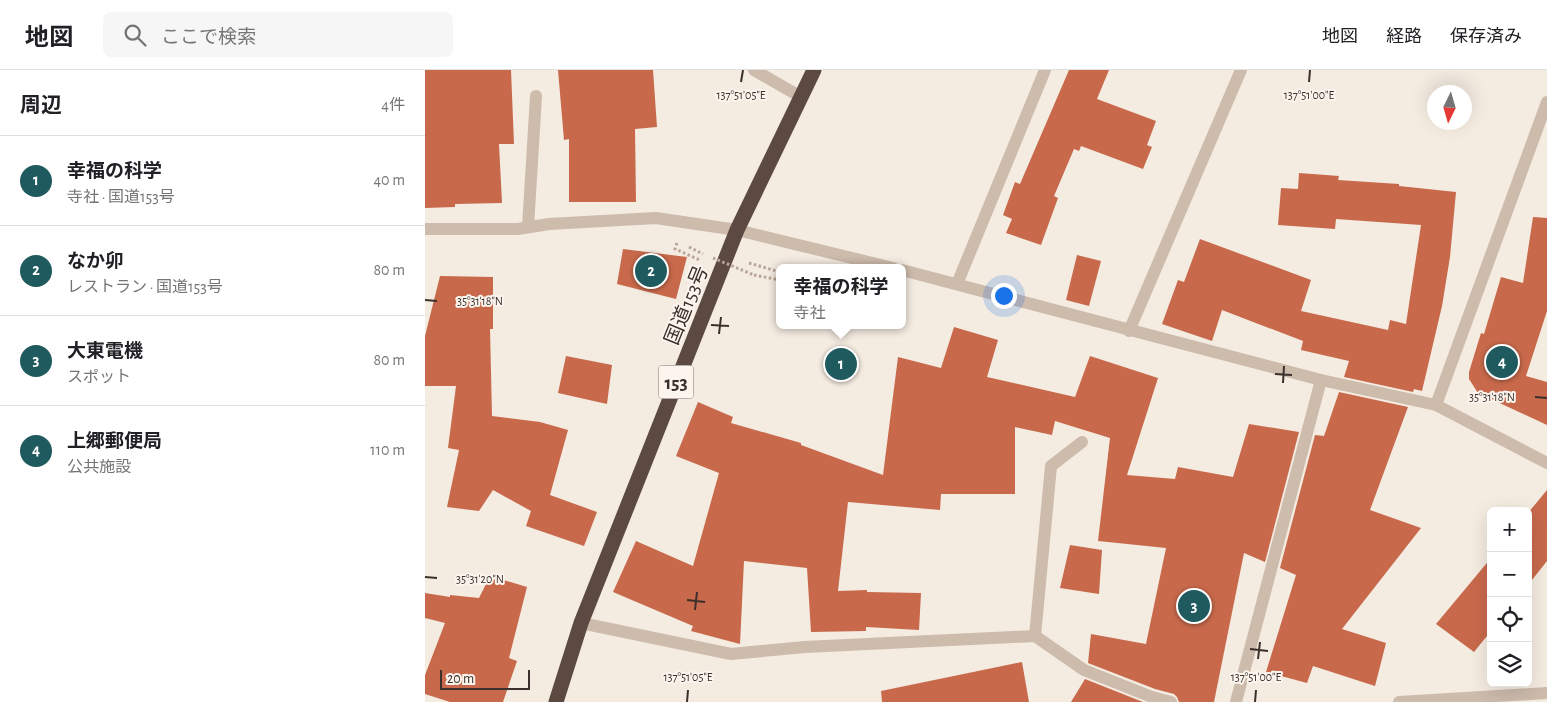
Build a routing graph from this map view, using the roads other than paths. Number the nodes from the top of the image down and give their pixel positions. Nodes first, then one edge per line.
1 (754, 70) edge
2 (815, 70) edge
3 (1045, 70) edge
4 (1241, 70) edge
5 (536, 96) dead end
6 (801, 97) junction
7 (1547, 102) edge
8 (528, 227) junction
9 (425, 229) edge
10 (737, 230) junction
11 (877, 264) edge
12 (906, 271) edge
13 (957, 284) junction
14 (1129, 331) junction
15 (1321, 380) junction
16 (1436, 405) junction
17 (1082, 442) dead end
18 (1547, 463) edge
19 (581, 623) junction
20 (1035, 636) junction
21 (1547, 693) edge
22 (1419, 701) edge
23 (556, 702) edge
24 (1171, 702) edge
25 (1236, 702) edge
26 (1399, 702) edge

1 - 6 street
2 - 6 highway, 国道153号 / 153
3 - 13 street
4 - 14 street
5 - 8 street
6 - 10 highway, 国道153号 / 153
7 - 16 street
8 - 9 street
8 - 10 street
10 - 11 street
10 - 19 highway, 国道153号 / 153
12 - 13 street
13 - 14 street
14 - 15 street
15 - 16 street
15 - 25 street
16 - 18 street
17 - 20 street
19 - 20 street
19 - 23 highway, 国道153号 / 153
20 - 24 street
21 - 22 street
22 - 26 street

